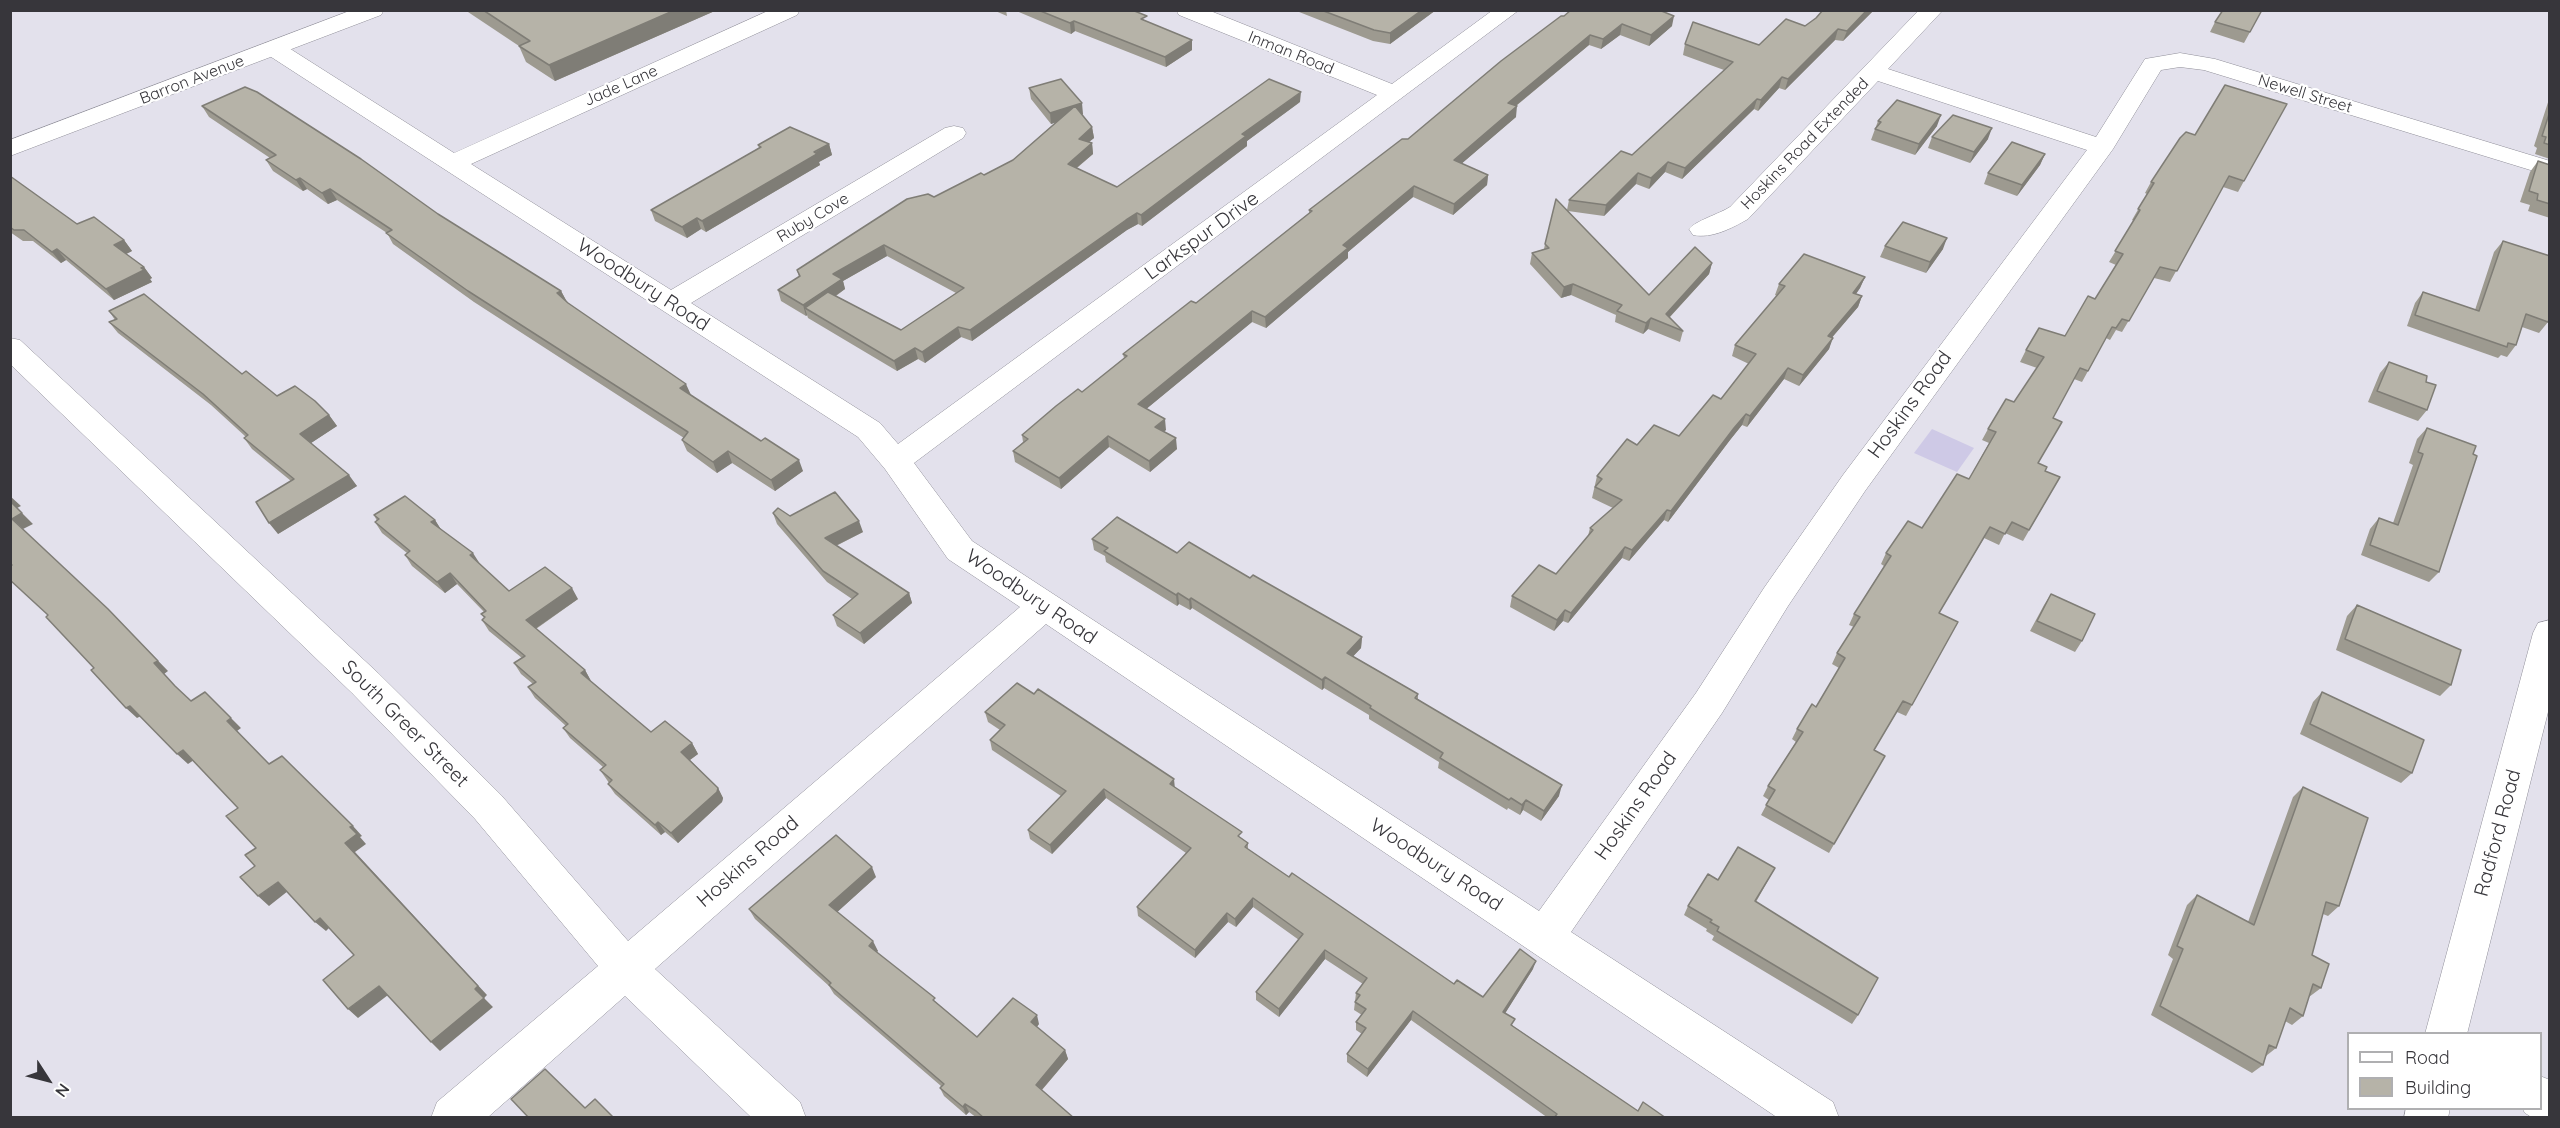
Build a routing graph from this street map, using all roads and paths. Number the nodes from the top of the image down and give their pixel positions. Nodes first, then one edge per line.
1 (373, 10) edge
2 (789, 10) edge
3 (1187, 10) edge
4 (1508, 10) edge
5 (1932, 10) edge
6 (273, 48) junction
7 (1874, 72) junction
8 (1395, 94) junction
9 (954, 133) dead end
10 (2102, 147) junction
11 (10, 149) edge
12 (453, 162) junction
13 (2550, 169) edge
14 (1702, 229) dead end
15 (670, 303) junction
16 (10, 347) edge
17 (896, 462) junction
18 (1043, 607) junction
19 (2547, 656) edge
20 (1545, 936) junction
21 (625, 968) junction
22 (2447, 1032) edge
23 (453, 1118) edge
24 (784, 1118) edge
25 (1817, 1118) edge

1 - 6 street, Barron Avenue
2 - 12 street, Jade Lane
3 - 8 street, Inman Road
4 - 8 street, Larkspur Drive
5 - 7 street
6 - 11 street, Barron Avenue
6 - 12 street, Woodbury Road
7 - 10 street
7 - 14 street, Hoskins Road Extended
8 - 17 street, Larkspur Drive
9 - 15 street, Ruby Cove
10 - 13 street, Newell Street
10 - 20 street, Hoskins Road
12 - 15 street, Woodbury Road
15 - 17 street, Woodbury Road
16 - 21 street, South Greer Street
17 - 18 street, Woodbury Road
18 - 20 street, Woodbury Road
18 - 21 street, Hoskins Road
19 - 22 street, Radford Road
20 - 25 street, Woodbury Road
21 - 23 street, Hoskins Road
21 - 24 street, South Greer Street

